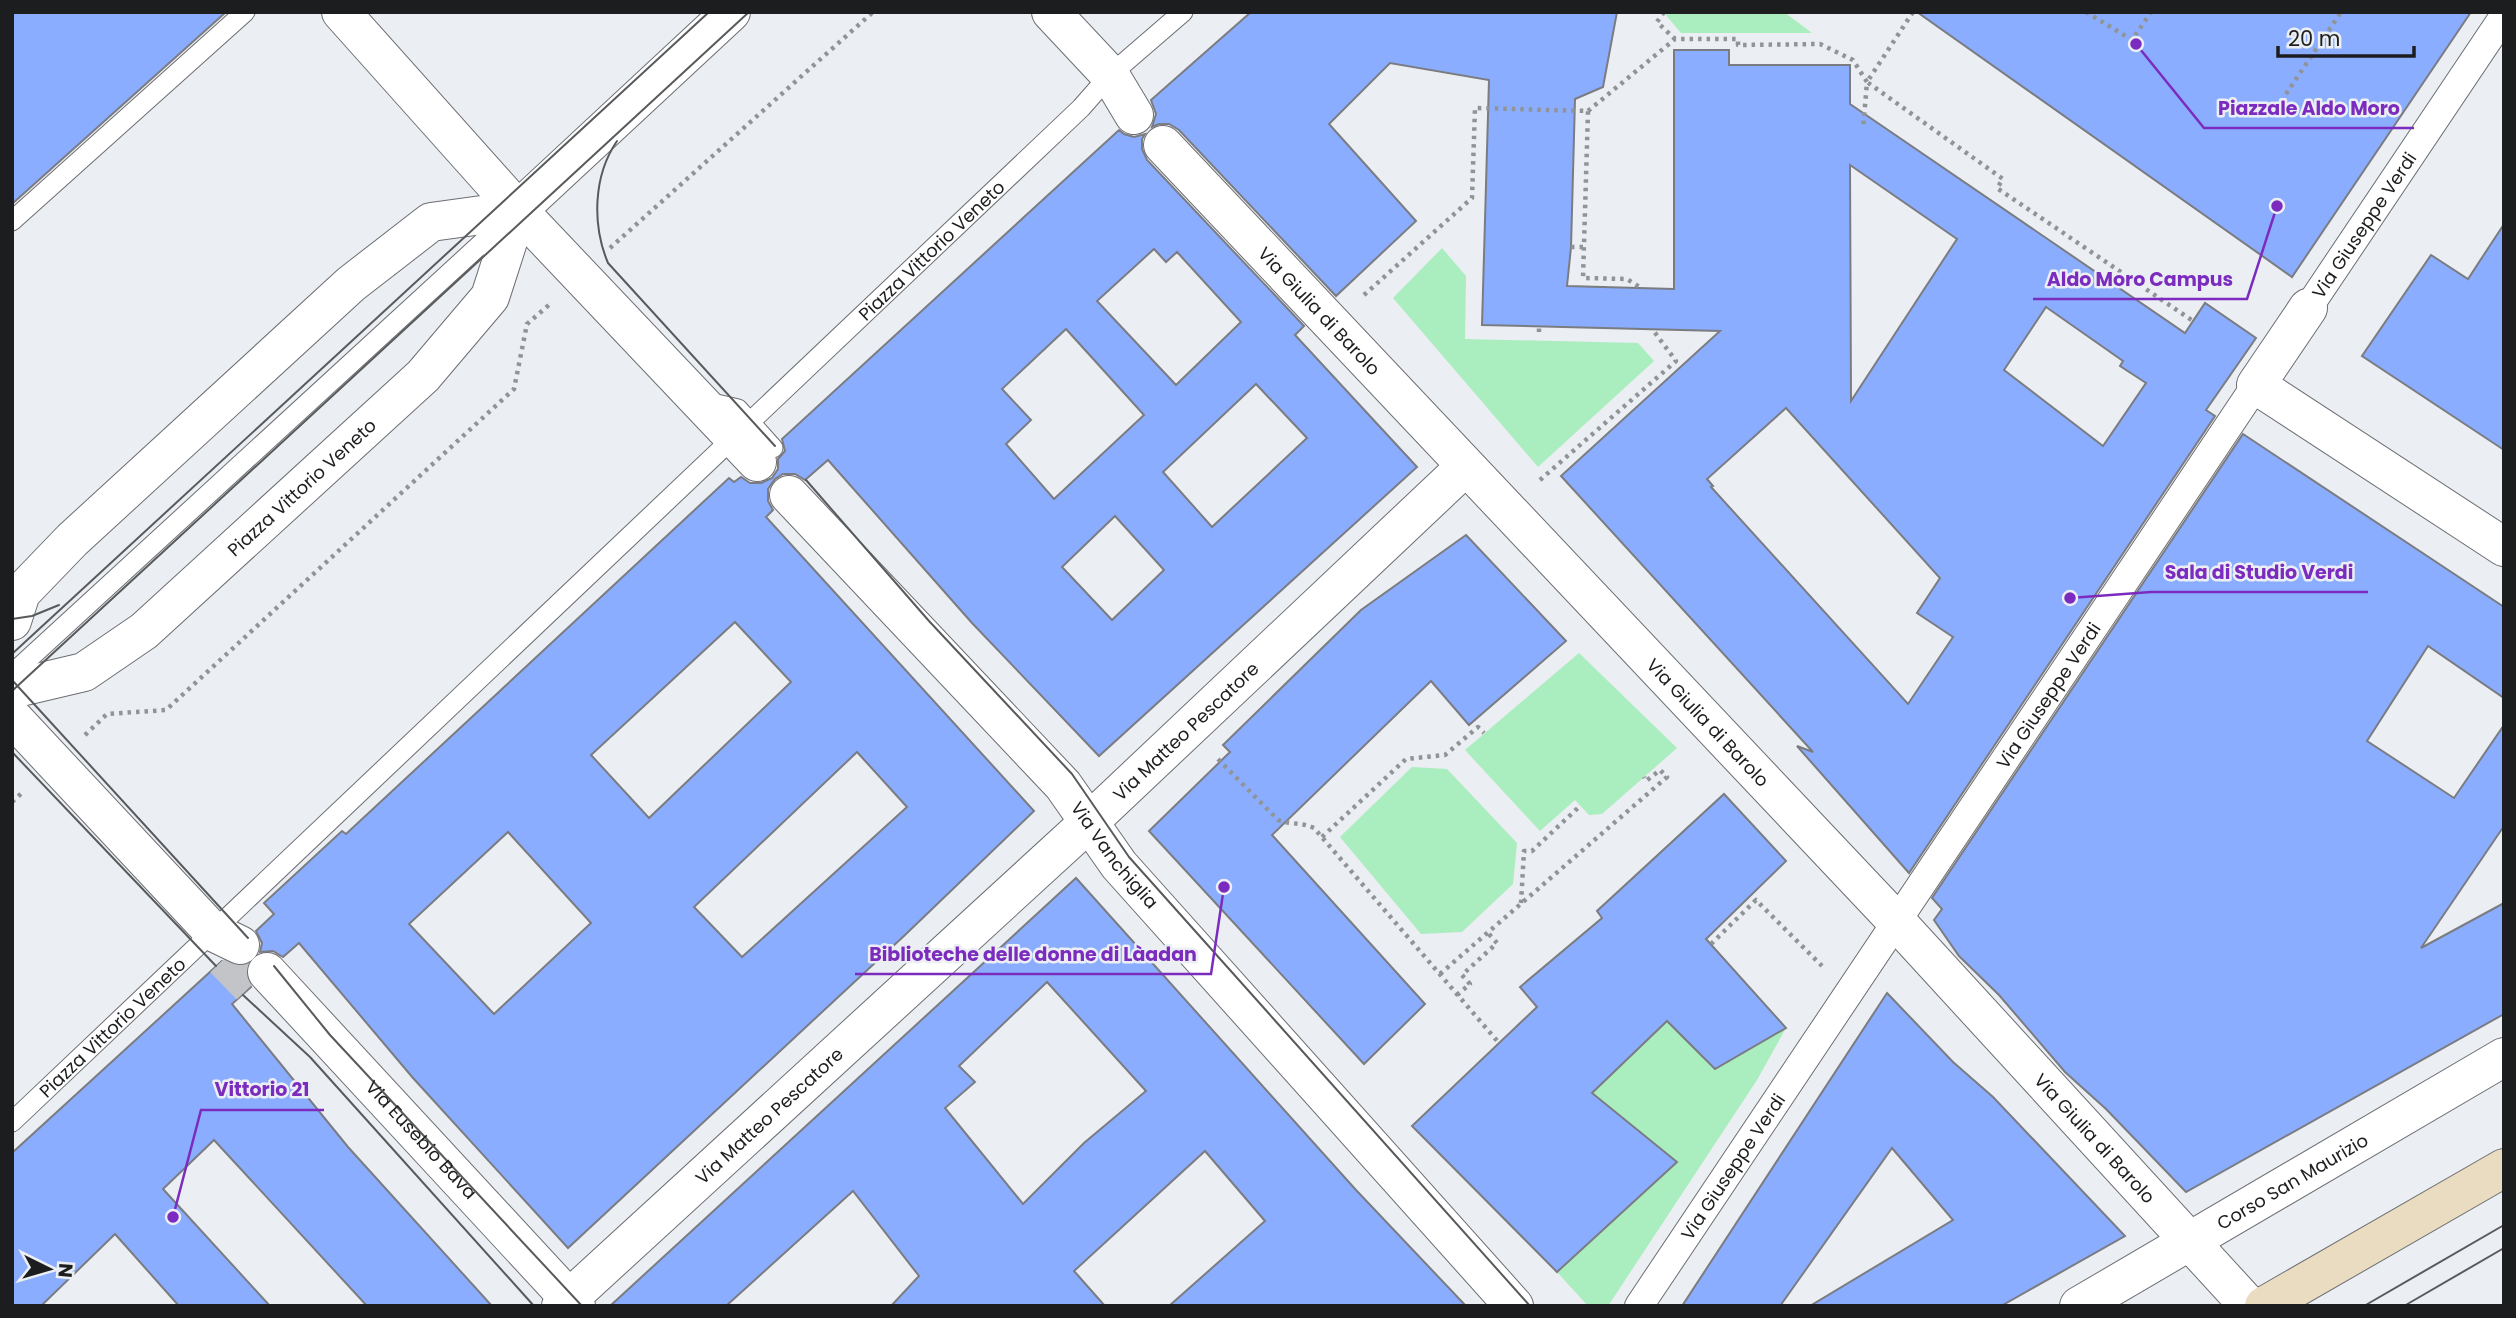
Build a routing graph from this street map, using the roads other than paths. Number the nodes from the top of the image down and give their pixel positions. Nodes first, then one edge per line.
1 (245, 12) edge
2 (341, 12) edge
3 (731, 12) edge
4 (1051, 12) edge
5 (1183, 12) edge
6 (2504, 16) edge
7 (1110, 75) junction
8 (1134, 115) dead end
9 (1163, 145) dead end
10 (518, 210) junction
11 (12, 221) edge
12 (2308, 308) joint
13 (2256, 385) junction
14 (753, 442) junction
15 (1465, 467) junction
16 (796, 489) dead end
17 (2504, 547) edge
18 (12, 621) edge
19 (12, 674) edge
20 (12, 689) edge
21 (12, 717) edge
22 (1088, 823) junction
23 (1896, 921) junction
24 (226, 945) junction
25 (259, 980) tunnel mouth
26 (2504, 1057) edge
27 (12, 1122) edge
28 (2504, 1168) edge
29 (2190, 1242) junction
30 (563, 1304) edge
31 (1514, 1306) edge
32 (1639, 1306) edge
33 (2079, 1306) edge
34 (2249, 1306) edge
35 (2264, 1306) edge

1 - 11 lane
2 - 10 street
3 - 10 street, Piazza Vittorio Veneto
4 - 7 street
5 - 7 lane, Piazza Vittorio Veneto
6 - 12 street, Via Giuseppe Verdi
7 - 8 street
7 - 14 lane, Piazza Vittorio Veneto
9 - 15 street, Via Giulia di Barolo
10 - 14 street
10 - 18 street
10 - 19 lane, Piazza Vittorio Veneto
10 - 20 street, Piazza Vittorio Veneto
12 - 13 street, Via Giuseppe Verdi
13 - 17 street
13 - 23 street, Via Giuseppe Verdi
14 - 24 lane, Piazza Vittorio Veneto
15 - 22 street, Via Matteo Pescatore
15 - 23 street, Via Giulia di Barolo
16 - 22 street, Via Vanchiglia
21 - 24 street
22 - 30 street, Via Matteo Pescatore
22 - 31 street, Via Vanchiglia
23 - 29 street, Via Giulia di Barolo
23 - 32 street, Via Giuseppe Verdi
24 - 27 lane, Piazza Vittorio Veneto
25 - 30 street, Via Eusebio Bava
26 - 29 street, Corso San Maurizio
28 - 35 main road
29 - 33 street, Corso San Maurizio
29 - 34 street, Via Giulia di Barolo

